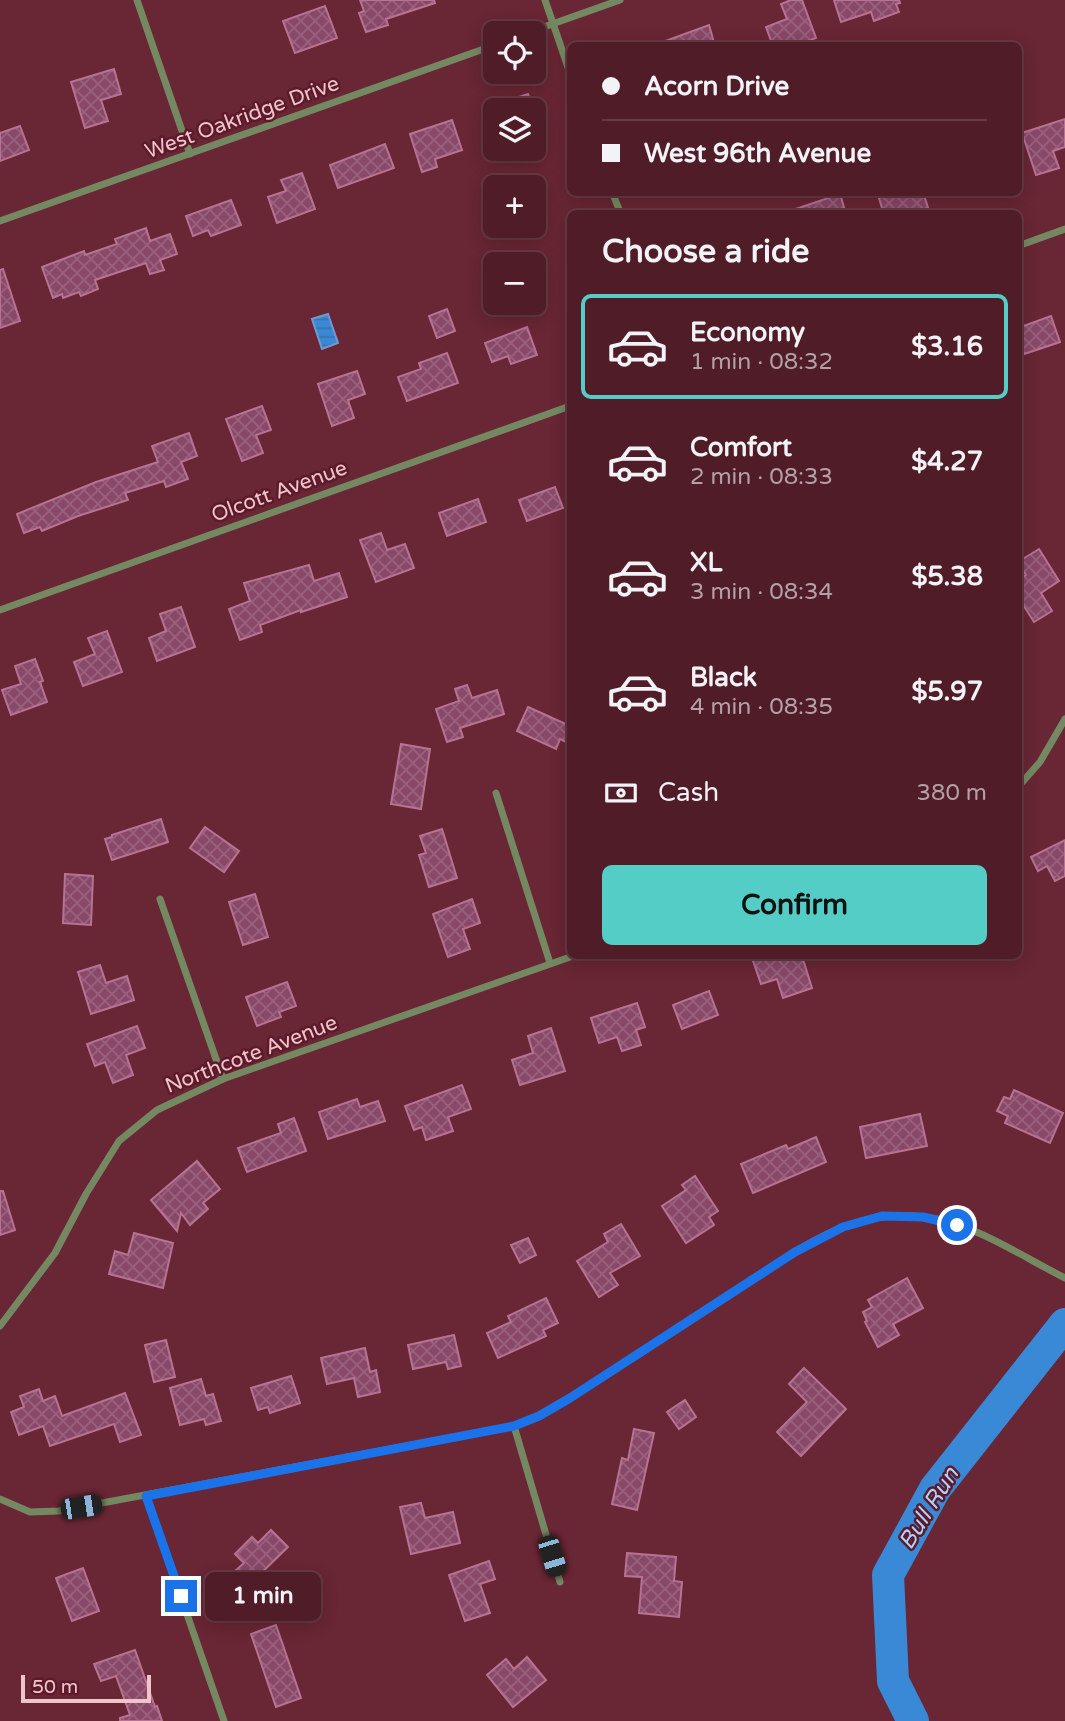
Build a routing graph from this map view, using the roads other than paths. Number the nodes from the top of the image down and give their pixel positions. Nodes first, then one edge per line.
1 (136, 0) edge
2 (545, 0) edge
3 (620, 0) edge
4 (553, 24) junction
5 (546, 26) edge
6 (483, 49) edge
7 (567, 64) edge
8 (190, 154) junction
9 (0, 221) edge
10 (1065, 229) edge
11 (1022, 245) edge
12 (567, 407) edge
13 (0, 610) edge
14 (1065, 719) edge
15 (1022, 783) edge
16 (496, 793) dead end
17 (160, 899) dead end
18 (567, 958) edge
19 (550, 963) junction
20 (223, 1079) junction
21 (1065, 1278) edge
22 (0, 1326) edge
23 (514, 1426) junction
24 (146, 1496) junction
25 (3, 1501) edge
26 (560, 1582) dead end
27 (224, 1721) edge

1 - 8 street
2 - 4 street
3 - 4 street
4 - 5 street
4 - 7 street
6 - 8 street, West Oakridge Drive
8 - 9 street, West Oakridge Drive
10 - 11 street
12 - 13 street, Olcott Avenue
14 - 15 street
16 - 19 street
17 - 20 street
18 - 19 street, Northcote Avenue
19 - 20 street, Northcote Avenue
20 - 22 street, Northcote Avenue
21 - 23 street
23 - 24 street
23 - 26 street
24 - 25 street
24 - 27 street

